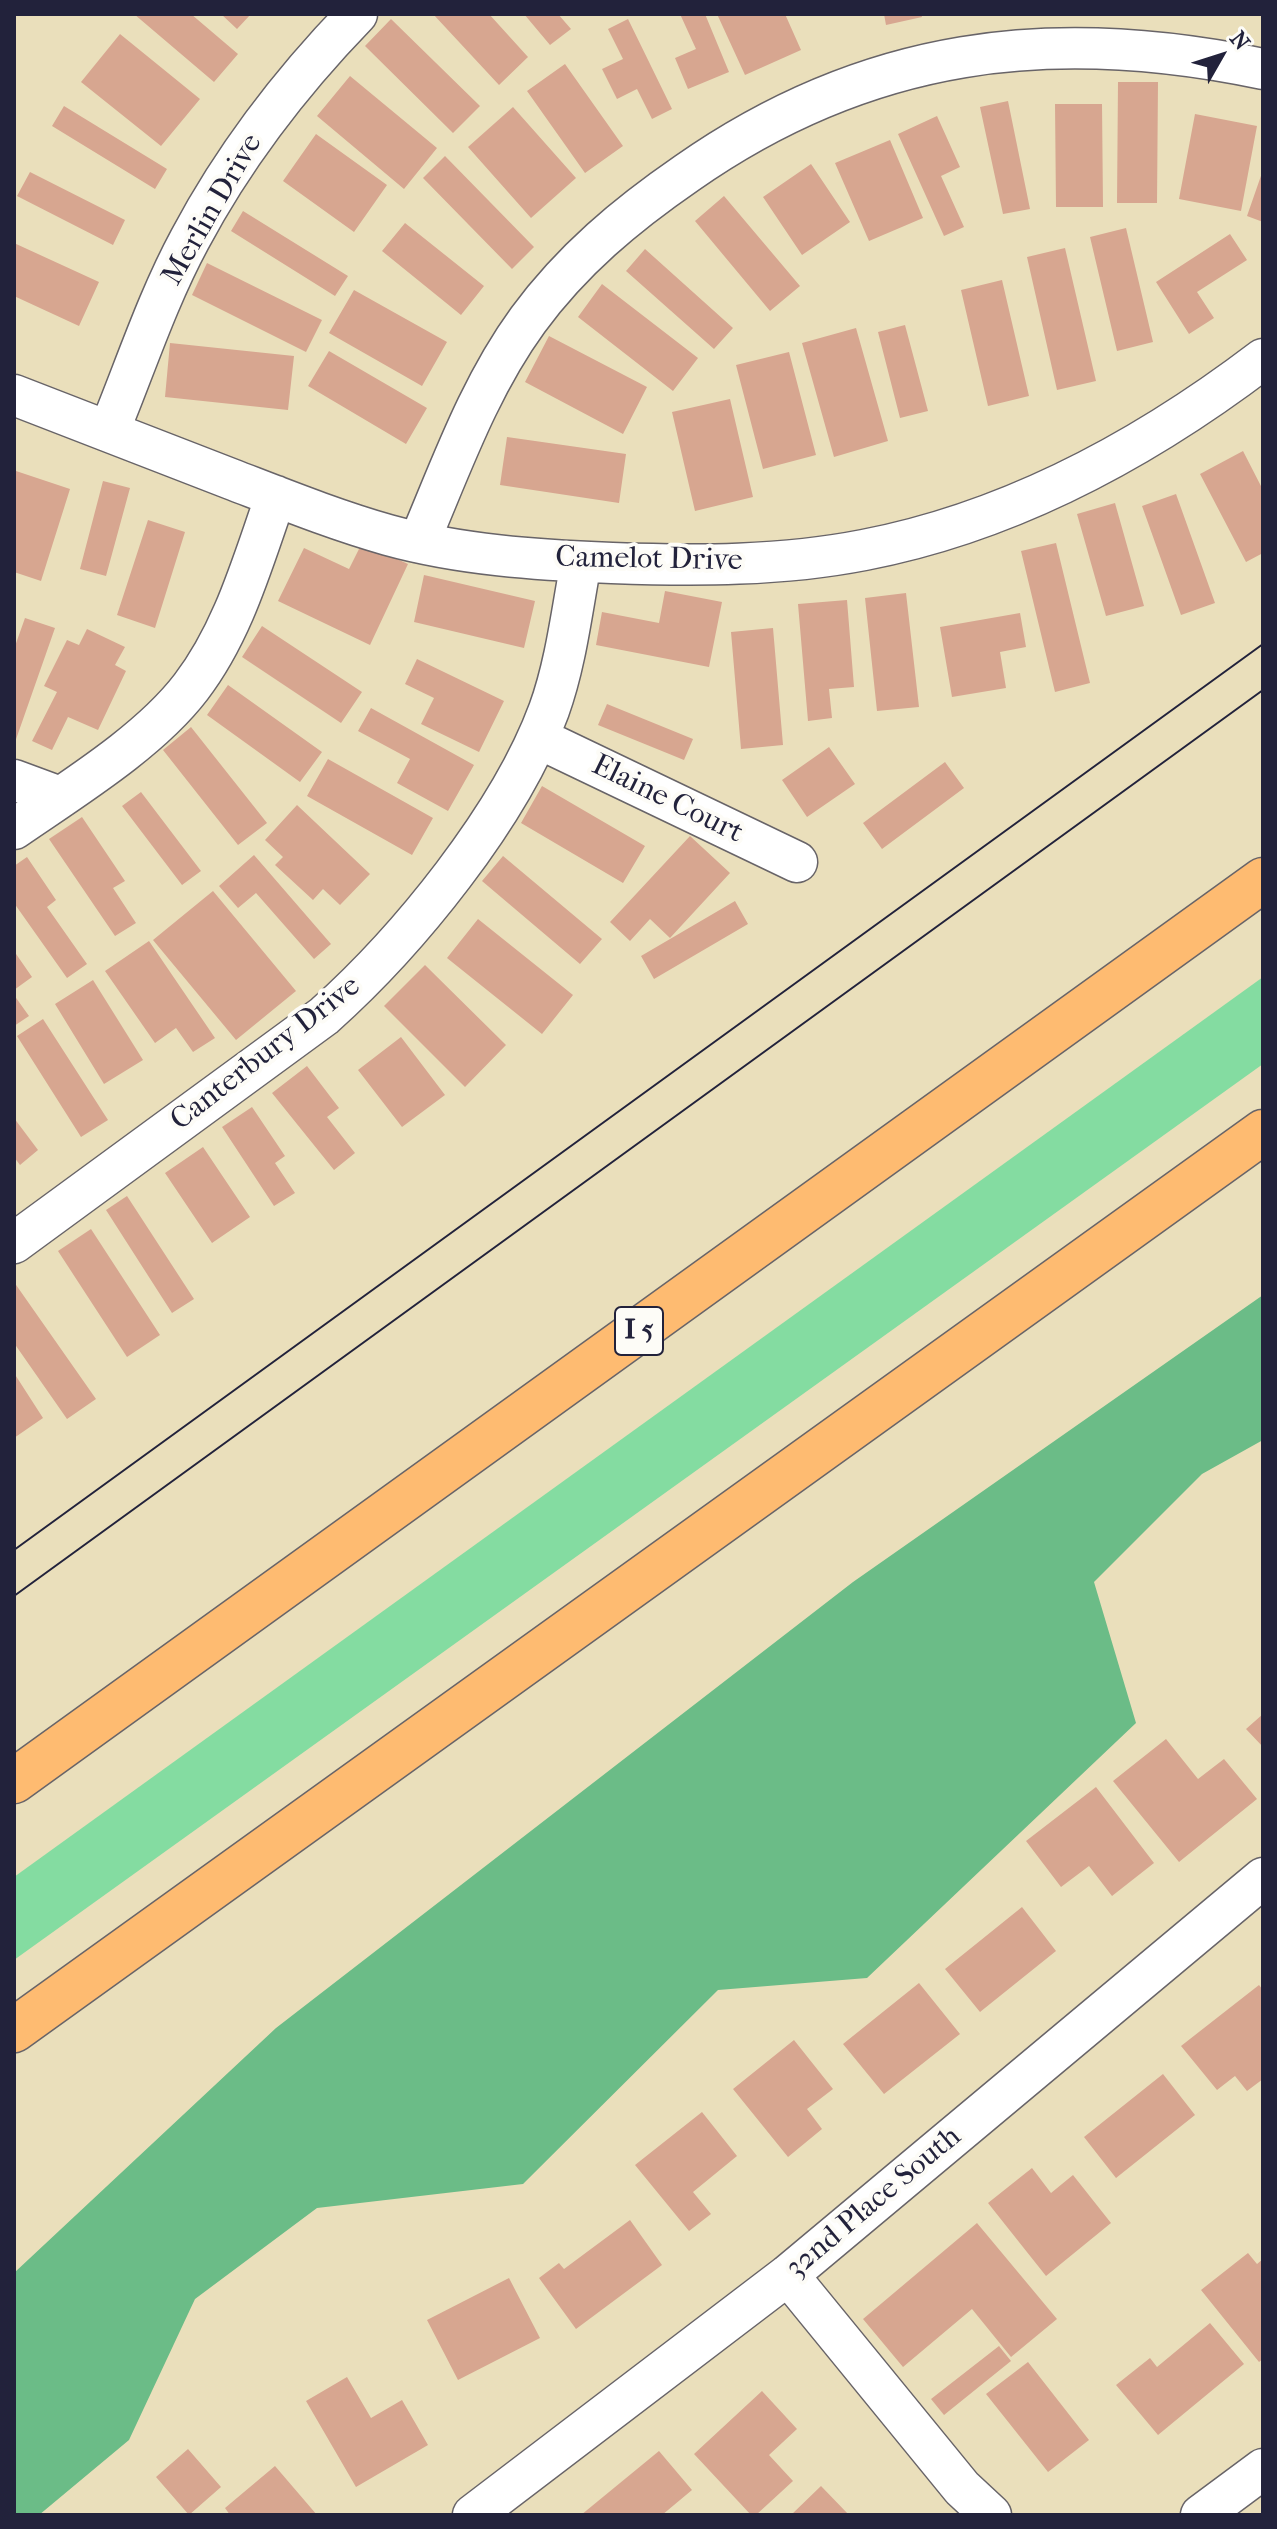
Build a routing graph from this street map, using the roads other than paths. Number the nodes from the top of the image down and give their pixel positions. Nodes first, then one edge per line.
1 (357, 14) edge
2 (1263, 69) edge
3 (1263, 359) edge
4 (14, 395) edge
5 (109, 431) junction
6 (276, 496) junction
7 (419, 542) junction
8 (581, 562) junction
9 (538, 738) junction
10 (14, 780) edge
11 (60, 797) junction
12 (14, 829) edge
13 (797, 862) dead end
14 (1263, 880) edge
15 (1263, 1132) edge
16 (14, 1243) edge
17 (14, 1781) edge
18 (1263, 1878) edge
19 (14, 2030) edge
20 (788, 2275) junction
21 (1263, 2469) edge
22 (473, 2515) edge
23 (991, 2515) edge
24 (1201, 2515) edge

1 - 5 street, Merlin Drive
2 - 7 street
3 - 8 street, Camelot Drive
4 - 5 street, Camelot Drive
5 - 6 street, Camelot Drive
6 - 7 street, Camelot Drive
6 - 11 street
7 - 8 street, Camelot Drive
8 - 9 street, Canterbury Drive
9 - 13 street, Elaine Court
9 - 16 street, Canterbury Drive
10 - 11 street
11 - 12 street
14 - 17 highway, I 5
15 - 19 highway
18 - 20 street, 32nd Place South
20 - 22 street, 32nd Place South
20 - 23 street
21 - 24 street

